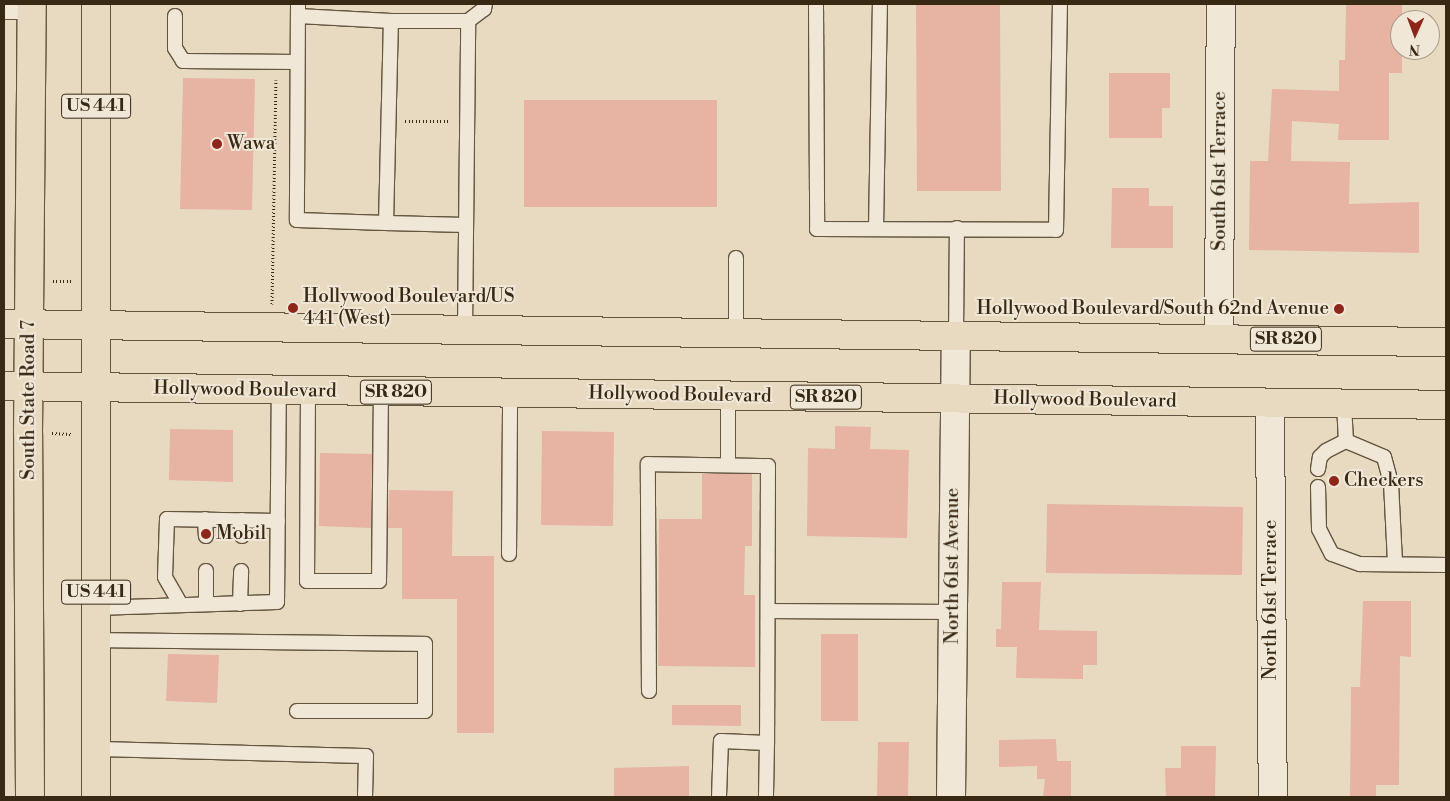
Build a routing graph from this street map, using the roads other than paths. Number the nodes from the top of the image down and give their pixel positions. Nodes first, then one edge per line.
1 (96, 4) edge
2 (485, 4) edge
3 (816, 4) edge
4 (880, 4) edge
5 (1060, 4) edge
6 (1221, 4) edge
7 (32, 8) edge
8 (298, 10) edge
9 (4, 12) edge
10 (175, 16) dead end
11 (391, 21) junction
12 (468, 21) junction
13 (297, 62) junction
14 (386, 223) junction
15 (466, 224) junction
16 (957, 228) junction
17 (876, 229) junction
18 (736, 258) dead end
19 (16, 324) edge
20 (95, 325) junction
21 (465, 329) junction
22 (736, 332) junction
23 (956, 335) junction
24 (1219, 338) junction
25 (1446, 342) edge
26 (16, 386) edge
27 (94, 388) junction
28 (279, 390) junction
29 (308, 391) junction
30 (381, 392) junction
31 (510, 393) junction
32 (728, 396) junction
33 (954, 398) junction
34 (1270, 403) junction
35 (1344, 404) junction
36 (1446, 405) edge
37 (1346, 441) junction
38 (1319, 463) dead end
39 (728, 465) junction
40 (1318, 487) dead end
41 (205, 520) junction
42 (242, 520) junction
43 (278, 521) junction
44 (206, 536) dead end
45 (242, 536) dead end
46 (509, 554) dead end
47 (1395, 562) junction
48 (1446, 565) edge
49 (206, 571) dead end
50 (241, 571) dead end
51 (206, 604) junction
52 (240, 604) junction
53 (181, 605) junction
54 (96, 608) junction
55 (769, 611) junction
56 (952, 612) junction
57 (96, 640) junction
58 (649, 691) dead end
59 (297, 711) dead end
60 (767, 743) junction
61 (96, 749) junction
62 (30, 797) edge
63 (96, 797) edge
64 (365, 797) edge
65 (719, 797) edge
66 (766, 797) edge
67 (951, 797) edge
68 (1273, 797) edge

1 - 20 main road, US 441
2 - 12 lane
3 - 17 lane
4 - 17 lane
5 - 16 lane
6 - 24 street, South 61st Terrace
7 - 9 lane
7 - 19 main road, South State Road 7
8 - 11 lane
8 - 13 lane
10 - 13 lane
11 - 12 lane
11 - 14 lane
12 - 15 lane
13 - 14 lane
14 - 15 lane
15 - 21 lane
16 - 17 lane
16 - 23 lane
18 - 22 lane
19 - 20 main road, SR 820
19 - 26 main road, South State Road 7
20 - 21 main road, SR 820
20 - 27 main road, US 441
21 - 22 main road, SR 820
22 - 23 main road, SR 820
23 - 24 main road, SR 820
23 - 33 street, North 61st Avenue
24 - 25 main road, SR 820
26 - 27 main road, Hollywood Boulevard / SR 820
26 - 62 main road, South State Road 7
27 - 28 main road, Hollywood Boulevard / SR 820
27 - 54 main road, US 441
28 - 29 main road, Hollywood Boulevard / SR 820
28 - 43 lane
29 - 30 main road, Hollywood Boulevard / SR 820
29 - 30 lane
30 - 31 main road, Hollywood Boulevard / SR 820
31 - 32 main road, Hollywood Boulevard / SR 820
31 - 46 lane
32 - 33 main road, Hollywood Boulevard / SR 820
32 - 39 lane
33 - 34 main road, Hollywood Boulevard / SR 820
33 - 56 street, North 61st Avenue
34 - 35 main road, Hollywood Boulevard / SR 820
34 - 68 street, North 61st Terrace
35 - 36 main road, Hollywood Boulevard / SR 820
35 - 37 lane
37 - 38 lane
37 - 47 lane
39 - 55 lane
39 - 58 lane
40 - 47 lane
41 - 42 lane
41 - 44 lane
41 - 53 lane
42 - 43 lane
42 - 45 lane
43 - 52 lane
47 - 48 lane
49 - 51 lane
50 - 52 lane
51 - 52 lane
51 - 53 lane
53 - 54 lane
54 - 57 main road, US 441
55 - 56 lane
55 - 60 lane
56 - 67 street, North 61st Avenue
57 - 59 lane
57 - 61 main road, US 441
60 - 65 lane
60 - 66 lane
61 - 63 main road, US 441
61 - 64 lane

